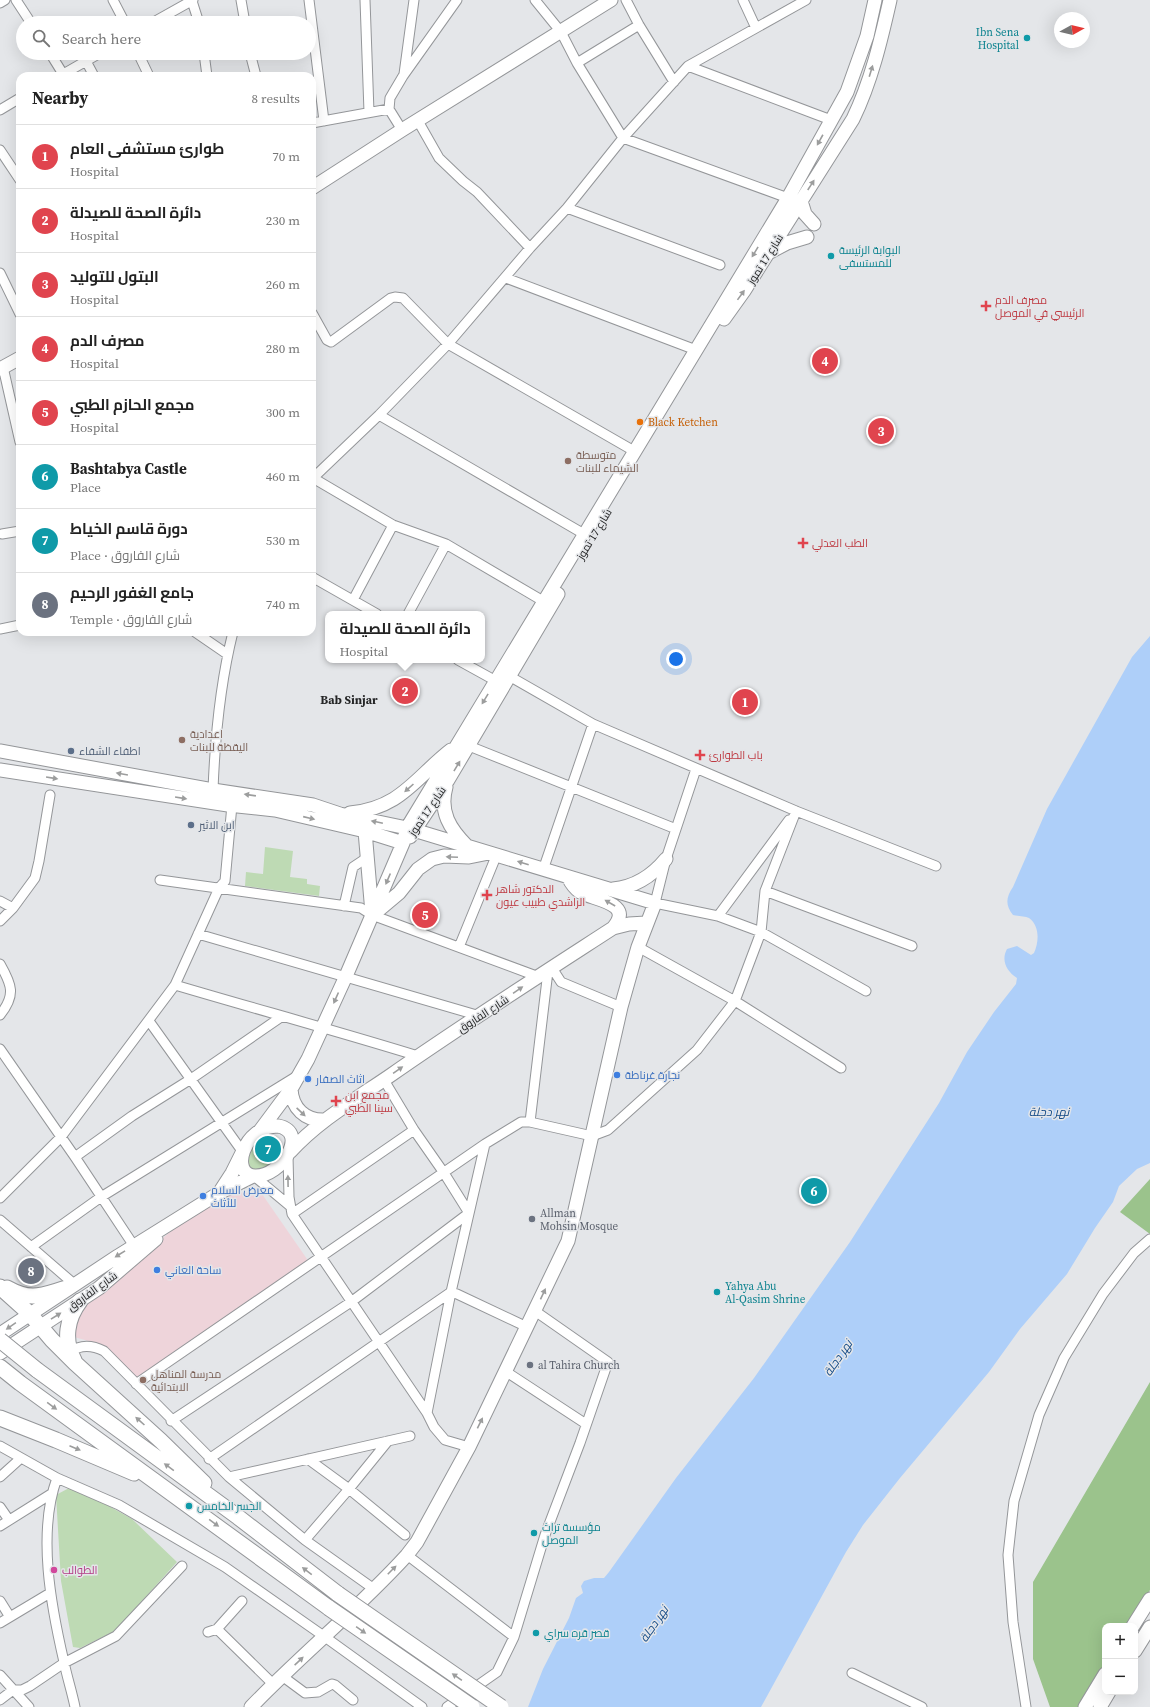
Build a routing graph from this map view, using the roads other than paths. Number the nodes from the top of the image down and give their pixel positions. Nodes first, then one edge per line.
1 (5, 0) edge
2 (16, 0) edge
3 (114, 0) edge
4 (193, 0) edge
5 (241, 0) edge
6 (310, 0) edge
7 (365, 0) edge
8 (414, 0) edge
9 (457, 0) edge
10 (535, 0) edge
11 (611, 0) edge
12 (626, 0) edge
13 (742, 0) edge
14 (806, 0) edge
15 (875, 0) edge
16 (890, 0) edge
17 (0, 3) edge
18 (26, 16) edge
19 (122, 16) edge
20 (164, 16) edge
21 (197, 16) edge
22 (244, 16) edge
23 (312, 16) edge
24 (639, 25) junction
25 (756, 28) junction
26 (561, 32) junction
27 (867, 36) junction
28 (881, 40) junction
29 (316, 52) edge
30 (54, 60) edge
31 (141, 60) edge
32 (205, 60) edge
33 (252, 60) edge
34 (86, 61) joint
35 (577, 63) junction
36 (688, 66) junction
37 (60, 72) edge
38 (66, 72) edge
39 (92, 72) edge
40 (147, 72) edge
41 (206, 72) edge
42 (255, 72) edge
43 (403, 76) junction
44 (674, 82) junction
45 (16, 100) edge
46 (389, 109) junction
47 (0, 110) edge
48 (370, 112) junction
49 (831, 120) junction
50 (324, 121) junction
51 (418, 121) junction
52 (316, 122) edge
53 (402, 130) junction
54 (624, 138) junction
55 (0, 150) edge
56 (16, 174) edge
57 (316, 185) edge
58 (794, 199) junction
59 (567, 208) junction
60 (814, 224) dead end
61 (807, 237) dead end
62 (530, 248) junction
63 (769, 253) junction
64 (720, 265) dead end
65 (0, 273) edge
66 (506, 278) junction
67 (16, 293) edge
68 (11, 296) junction
69 (16, 306) edge
70 (316, 320) edge
71 (448, 344) junction
72 (696, 350) junction
73 (16, 360) edge
74 (1, 368) edge
75 (380, 415) junction
76 (16, 426) edge
77 (634, 451) junction
78 (316, 476) edge
79 (316, 481) edge
80 (393, 525) junction
81 (16, 532) edge
82 (2, 534) dead end
83 (584, 534) junction
84 (446, 544) junction
85 (316, 579) edge
86 (353, 600) junction
87 (543, 601) junction
88 (372, 611) edge
89 (410, 611) edge
90 (16, 626) edge
91 (0, 629) edge
92 (201, 636) edge
93 (232, 636) edge
94 (227, 654) junction
95 (463, 663) edge
96 (509, 676) junction
97 (496, 681) junction
98 (592, 724) junction
99 (464, 745) junction
100 (0, 751) edge
101 (28, 756) junction
102 (696, 769) junction
103 (0, 770) edge
104 (24, 774) junction
105 (448, 780) junction
106 (572, 786) junction
107 (213, 790) junction
108 (50, 795) dead end
109 (232, 805) junction
110 (796, 811) junction
111 (340, 814) junction
112 (676, 828) junction
113 (411, 830) junction
114 (365, 831) junction
115 (403, 843) junction
116 (467, 846) junction
117 (494, 854) junction
118 (368, 857) junction
119 (666, 859) junction
120 (936, 866) dead end
121 (543, 870) junction
122 (568, 877) junction
123 (160, 880) dead end
124 (219, 888) junction
125 (610, 890) junction
126 (766, 891) junction
127 (0, 901) edge
128 (655, 903) junction
129 (344, 906) junction
130 (13, 908) junction
131 (372, 915) junction
132 (718, 916) junction
133 (0, 921) edge
134 (646, 923) junction
135 (613, 928) junction
136 (762, 932) junction
137 (198, 934) junction
138 (912, 946) dead end
139 (459, 947) junction
140 (638, 947) junction
141 (0, 964) edge
142 (546, 972) junction
143 (346, 976) junction
144 (175, 985) junction
145 (866, 991) dead end
146 (735, 1001) junction
147 (621, 1007) junction
148 (0, 1015) edge
149 (480, 1016) junction
150 (281, 1017) junction
151 (149, 1021) junction
152 (323, 1027) junction
153 (0, 1049) edge
154 (418, 1056) junction
155 (841, 1068) dead end
156 (300, 1074) junction
157 (191, 1079) junction
158 (384, 1080) junction
159 (291, 1089) junction
160 (325, 1120) junction
161 (222, 1122) junction
162 (530, 1122) junction
163 (414, 1130) junction
164 (259, 1132) junction
165 (592, 1136) junction
166 (61, 1137) junction
167 (485, 1144) junction
168 (242, 1152) junction
169 (289, 1154) junction
170 (75, 1157) junction
171 (444, 1172) junction
172 (254, 1176) junction
173 (219, 1193) junction
174 (101, 1197) junction
175 (0, 1198) edge
176 (291, 1210) junction
177 (469, 1214) junction
178 (0, 1220) edge
179 (177, 1220) junction
180 (1150, 1239) edge
181 (134, 1246) junction
182 (31, 1247) junction
183 (321, 1258) junction
184 (0, 1286) edge
185 (71, 1286) junction
186 (451, 1292) junction
187 (80, 1301) junction
188 (351, 1302) junction
189 (535, 1312) junction
190 (30, 1314) junction
191 (40, 1326) junction
192 (527, 1327) junction
193 (0, 1334) edge
194 (0, 1340) edge
195 (379, 1342) junction
196 (0, 1354) edge
197 (73, 1357) junction
198 (0, 1367) edge
199 (506, 1370) junction
200 (136, 1384) junction
201 (427, 1413) junction
202 (0, 1418) edge
203 (172, 1421) junction
204 (586, 1424) junction
205 (410, 1436) dead end
206 (388, 1441) junction
207 (0, 1446) edge
208 (469, 1447) junction
209 (21, 1458) junction
210 (209, 1459) junction
211 (308, 1459) junction
212 (0, 1477) edge
213 (228, 1477) junction
214 (57, 1478) junction
215 (156, 1481) junction
216 (349, 1489) junction
217 (51, 1494) junction
218 (0, 1507) edge
219 (238, 1517) junction
220 (9, 1520) junction
221 (0, 1526) edge
222 (405, 1535) dead end
223 (305, 1540) junction
224 (407, 1555) junction
225 (182, 1566) dead end
226 (374, 1589) junction
227 (50, 1593) junction
228 (1150, 1598) edge
229 (0, 1601) edge
230 (242, 1601) dead end
231 (10, 1616) junction
232 (0, 1623) edge
233 (1135, 1623) edge
234 (1150, 1627) edge
235 (325, 1637) junction
236 (514, 1637) junction
237 (1138, 1646) edge
238 (64, 1663) junction
239 (852, 1673) dead end
240 (0, 1675) edge
241 (1102, 1679) edge
242 (278, 1680) junction
243 (13, 1690) junction
244 (1107, 1695) edge
245 (0, 1700) edge
246 (353, 1700) dead end
247 (29, 1707) edge
248 (75, 1707) edge
249 (250, 1707) edge
250 (422, 1707) edge
251 (447, 1707) edge
252 (472, 1707) edge
253 (501, 1707) edge
254 (922, 1707) edge
255 (1026, 1707) edge
256 (1085, 1707) edge
257 (1100, 1707) edge

1 - 17 street
2 - 18 street
3 - 19 street
4 - 20 street
4 - 21 street
5 - 22 street
6 - 23 street
7 - 48 street
8 - 43 street
9 - 43 street
10 - 26 street
11 - 26 main road
12 - 24 street
13 - 25 street
14 - 25 street
15 - 27 main road, شارع 17 تموز
16 - 28 main road, شارع 17 تموز
24 - 35 street
24 - 44 street
25 - 36 street
26 - 35 street
26 - 51 main road
27 - 28 main road
27 - 49 main road, شارع 17 تموز
58 -> 28 main road, شارع 17 تموز
29 - 50 street
30 - 37 street
31 - 40 street
32 - 41 street
33 - 42 street
34 - 38 street
34 - 39 street
35 - 54 street
36 - 44 street
36 - 49 street
43 - 46 street
44 - 54 street
45 - 47 street
46 - 48 street
46 - 53 street
48 - 50 street
49 -> 58 main road, شارع 17 تموز
50 - 52 street
51 - 53 main road
51 - 62 street
53 - 57 main road
54 - 58 street
54 - 59 street
55 - 56 street
58 - 60 main road
58 - 63 main road, شارع 17 تموز
58 -> 72 main road, شارع 17 تموز
59 - 62 street
59 - 64 street
61 - 63 main road
62 - 66 street
96 -> 63 main road, شارع 17 تموز
65 - 68 street
66 - 71 street
66 - 72 street
67 - 68 street
68 - 69 street
70 - 71 street
71 - 75 street
71 - 77 street
72 - 77 main road, شارع 17 تموز
73 - 74 main road
74 - 76 street
75 - 78 street
75 - 83 street
77 - 83 main road, شارع 17 تموز
79 - 80 street
80 - 84 street
80 - 86 street
81 - 82 street
83 - 87 main road, شارع 17 تموز
84 - 87 street
84 - 89 street
85 - 86 street
86 - 88 street
87 - 97 main road, شارع 17 تموز
90 - 91 street
92 - 94 street
93 - 94 street
94 - 107 street
95 - 97 street
96 - 98 street
96 - 99 main road, شارع 17 تموز
97 -> 99 main road, شارع 17 تموز
98 - 102 street
98 - 106 street
105 -> 99 main road, شارع 17 تموز
99 - 106 street
99 -> 111 main road
99 - 113 main road, شارع 17 تموز
100 - 101 main road
101 - 104 main road
107 -> 101 main road
102 - 110 street
102 - 112 street
103 - 104 main road
104 -> 109 main road
105 - 113 main road, شارع 17 تموز
105 - 116 main road
106 - 112 street
106 - 121 street
111 -> 107 main road
108 - 130 street
109 -> 114 main road
109 - 124 street
110 - 120 street
110 - 126 street
110 - 132 street
113 -> 111 main road
112 - 119 street
113 - 115 main road, شارع 17 تموز
113 - 116 main road
114 - 115 main road
114 - 118 main road
115 -> 131 main road
116 - 117 main road
121 -> 117 main road
117 -> 131 main road
117 - 139 street
118 - 129 street
118 - 131 main road
119 - 125 main road
119 - 128 street
121 - 122 main road
122 - 125 main road
135 -> 122 main road
123 - 124 street
124 - 129 street
124 - 137 street
125 - 128 main road
126 - 136 street
126 - 138 street
127 - 130 street
128 - 132 street
128 - 134 main road
129 - 131 street
130 - 133 street
131 - 139 street
131 - 143 main road
132 - 136 street
134 - 135 main road
134 - 140 main road
135 - 142 main road, شارع الفاروق
136 - 145 street
136 - 146 street
137 - 143 street
137 - 144 street
139 - 142 street
140 - 146 street
140 - 147 main road
141 - 148 street
142 - 147 street
149 -> 142 main road, شارع الفاروق
142 - 162 street
143 - 149 street
143 -> 152 main road
144 - 150 street
144 - 151 street
146 - 155 street
146 - 165 street
147 - 165 main road
149 - 154 main road, شارع الفاروق
150 - 152 street
150 - 157 street
151 - 157 street
151 - 166 street
152 - 154 street
152 - 156 main road
153 - 166 street
158 -> 154 main road, شارع الفاروق
156 - 159 main road
156 - 161 street
157 - 161 street
157 - 170 street
158 - 160 main road, شارع الفاروق
158 - 163 street
159 -> 160 main road
159 - 164 main road
160 - 169 main road, شارع الفاروق
161 - 168 street
161 - 174 street
162 - 165 street
162 - 167 street
163 - 171 street
163 - 176 street
164 - 168 main road, شارع الفاروق
164 - 169 main road, شارع الفاروق
189 -> 165 main road
166 - 170 street
166 - 175 street
167 - 171 street
167 - 177 street
168 - 172 main road
168 - 173 main road, شارع الفاروق
169 - 172 main road, شارع الفاروق
176 -> 169 street
170 - 174 street
171 - 177 street
171 - 183 street
172 - 173 main road, شارع الفاروق
172 - 176 street
173 - 179 main road, شارع الفاروق
174 - 181 street
174 - 182 street
176 - 183 street
177 - 186 street
177 - 188 street
178 - 182 street
179 - 181 main road, شارع الفاروق
179 - 187 main road, شارع الفاروق
180 - 255 street
181 -> 185 main road, شارع الفاروق
182 - 185 street
183 - 188 street
183 - 200 street
184 - 185 main road
184 - 190 main road
185 - 190 main road, شارع الفاروق
186 - 192 street
186 - 195 street
186 - 201 street
191 -> 187 main road, شارع الفاروق
187 - 197 main road
188 - 195 street
188 - 203 street
189 - 192 main road
189 - 204 street
190 - 191 main road
190 -> 193 main road, شارع الفاروق
191 - 196 main road, شارع الفاروق
191 - 197 main road
192 - 199 main road
219 -> 194 main road, bridge
195 - 201 street
195 - 210 street
197 - 200 street
219 -> 197 main road
198 -> 215 main road
199 - 204 street
208 -> 199 main road
200 - 203 street
201 - 208 street
202 -> 215 main road
203 - 210 street
204 - 236 street
205 - 206 street
206 - 211 street
206 - 216 street
207 - 209 street
208 - 224 main road
209 - 212 street
209 - 214 street
210 - 213 street
211 - 213 street
211 - 216 street
213 - 223 street
214 - 217 street
214 - 235 street
215 -> 252 main road, bridge
216 - 222 street
216 - 223 street
217 - 220 street
217 - 227 street
218 - 220 street
253 -> 219 main road, bridge
220 - 221 street
223 - 226 street
226 -> 224 main road
224 - 236 street
225 - 238 street
226 - 235 main road
227 - 231 street
227 - 238 street
228 - 233 main road
229 - 231 street
230 - 242 street
231 - 232 street
234 - 237 main road
242 -> 235 main road
235 - 250 street
236 - 251 street
238 - 243 street
238 - 248 street
239 - 254 street
240 - 243 street
241 - 256 main road
242 - 246 street
242 - 249 main road
243 - 245 street
243 - 247 street
244 - 257 main road

